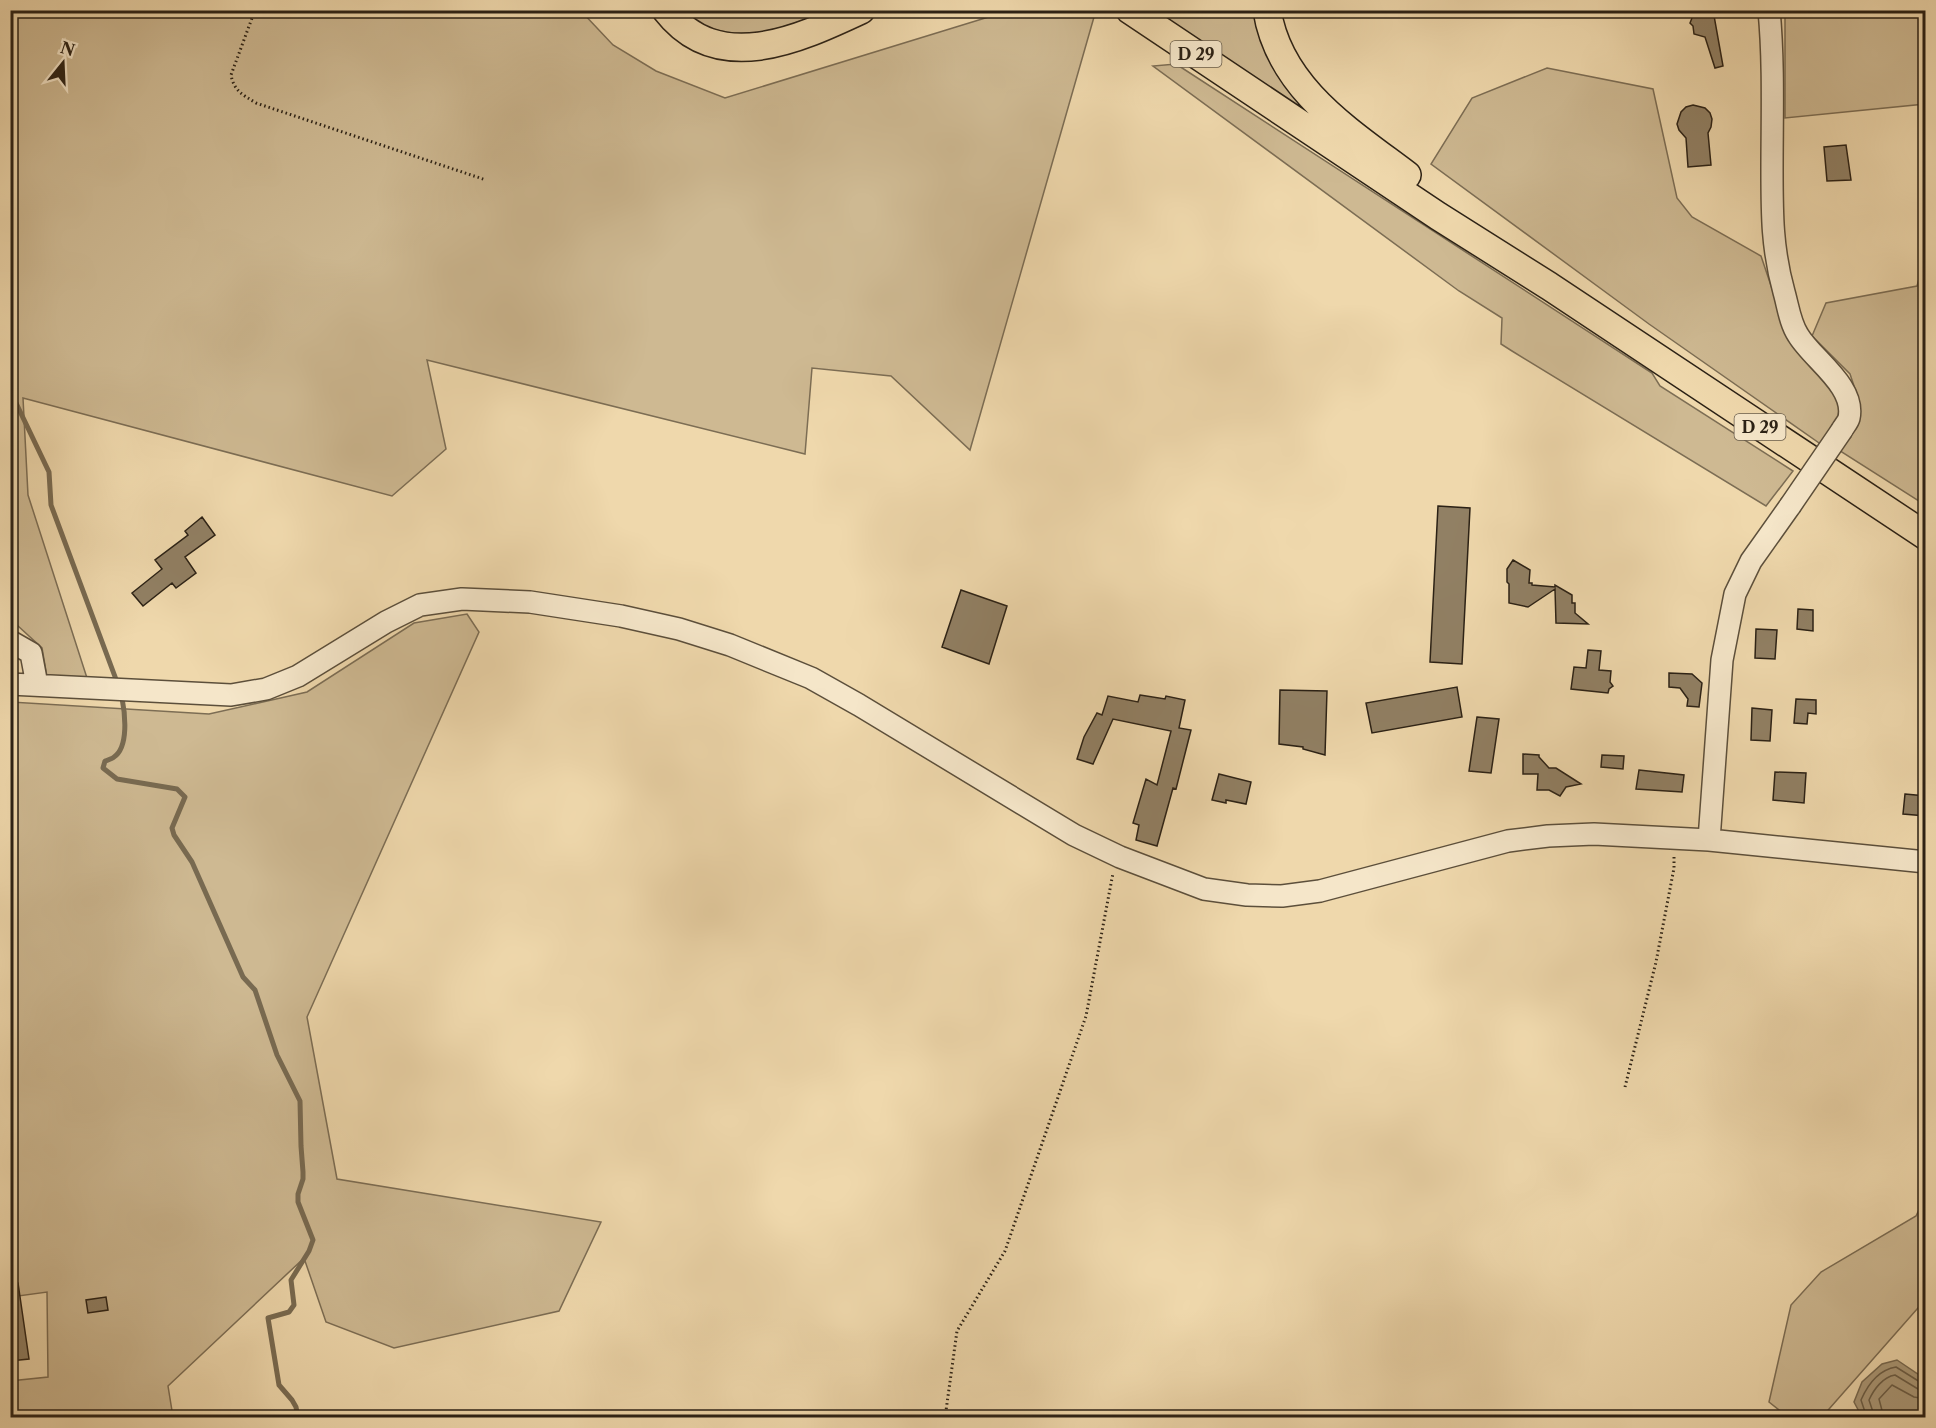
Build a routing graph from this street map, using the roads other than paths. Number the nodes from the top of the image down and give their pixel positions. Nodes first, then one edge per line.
1 (649, 10) edge
2 (666, 10) edge
3 (861, 10) edge
4 (1130, 10) edge
5 (1267, 10) edge
6 (1769, 10) edge
7 (810, 34) junction
8 (1549, 286) junction
9 (1926, 536) edge
10 (10, 641) edge
11 (10, 684) edge
12 (37, 685) junction
13 (1709, 840) junction
14 (1926, 862) edge

1 - 7 main road
2 - 7 main road
3 - 7 main road
4 - 8 main road, D 29
5 - 8 main road
6 - 13 street, bridge
8 - 9 main road, D 29
10 - 12 street
11 - 12 street
12 - 13 street
13 - 14 street

